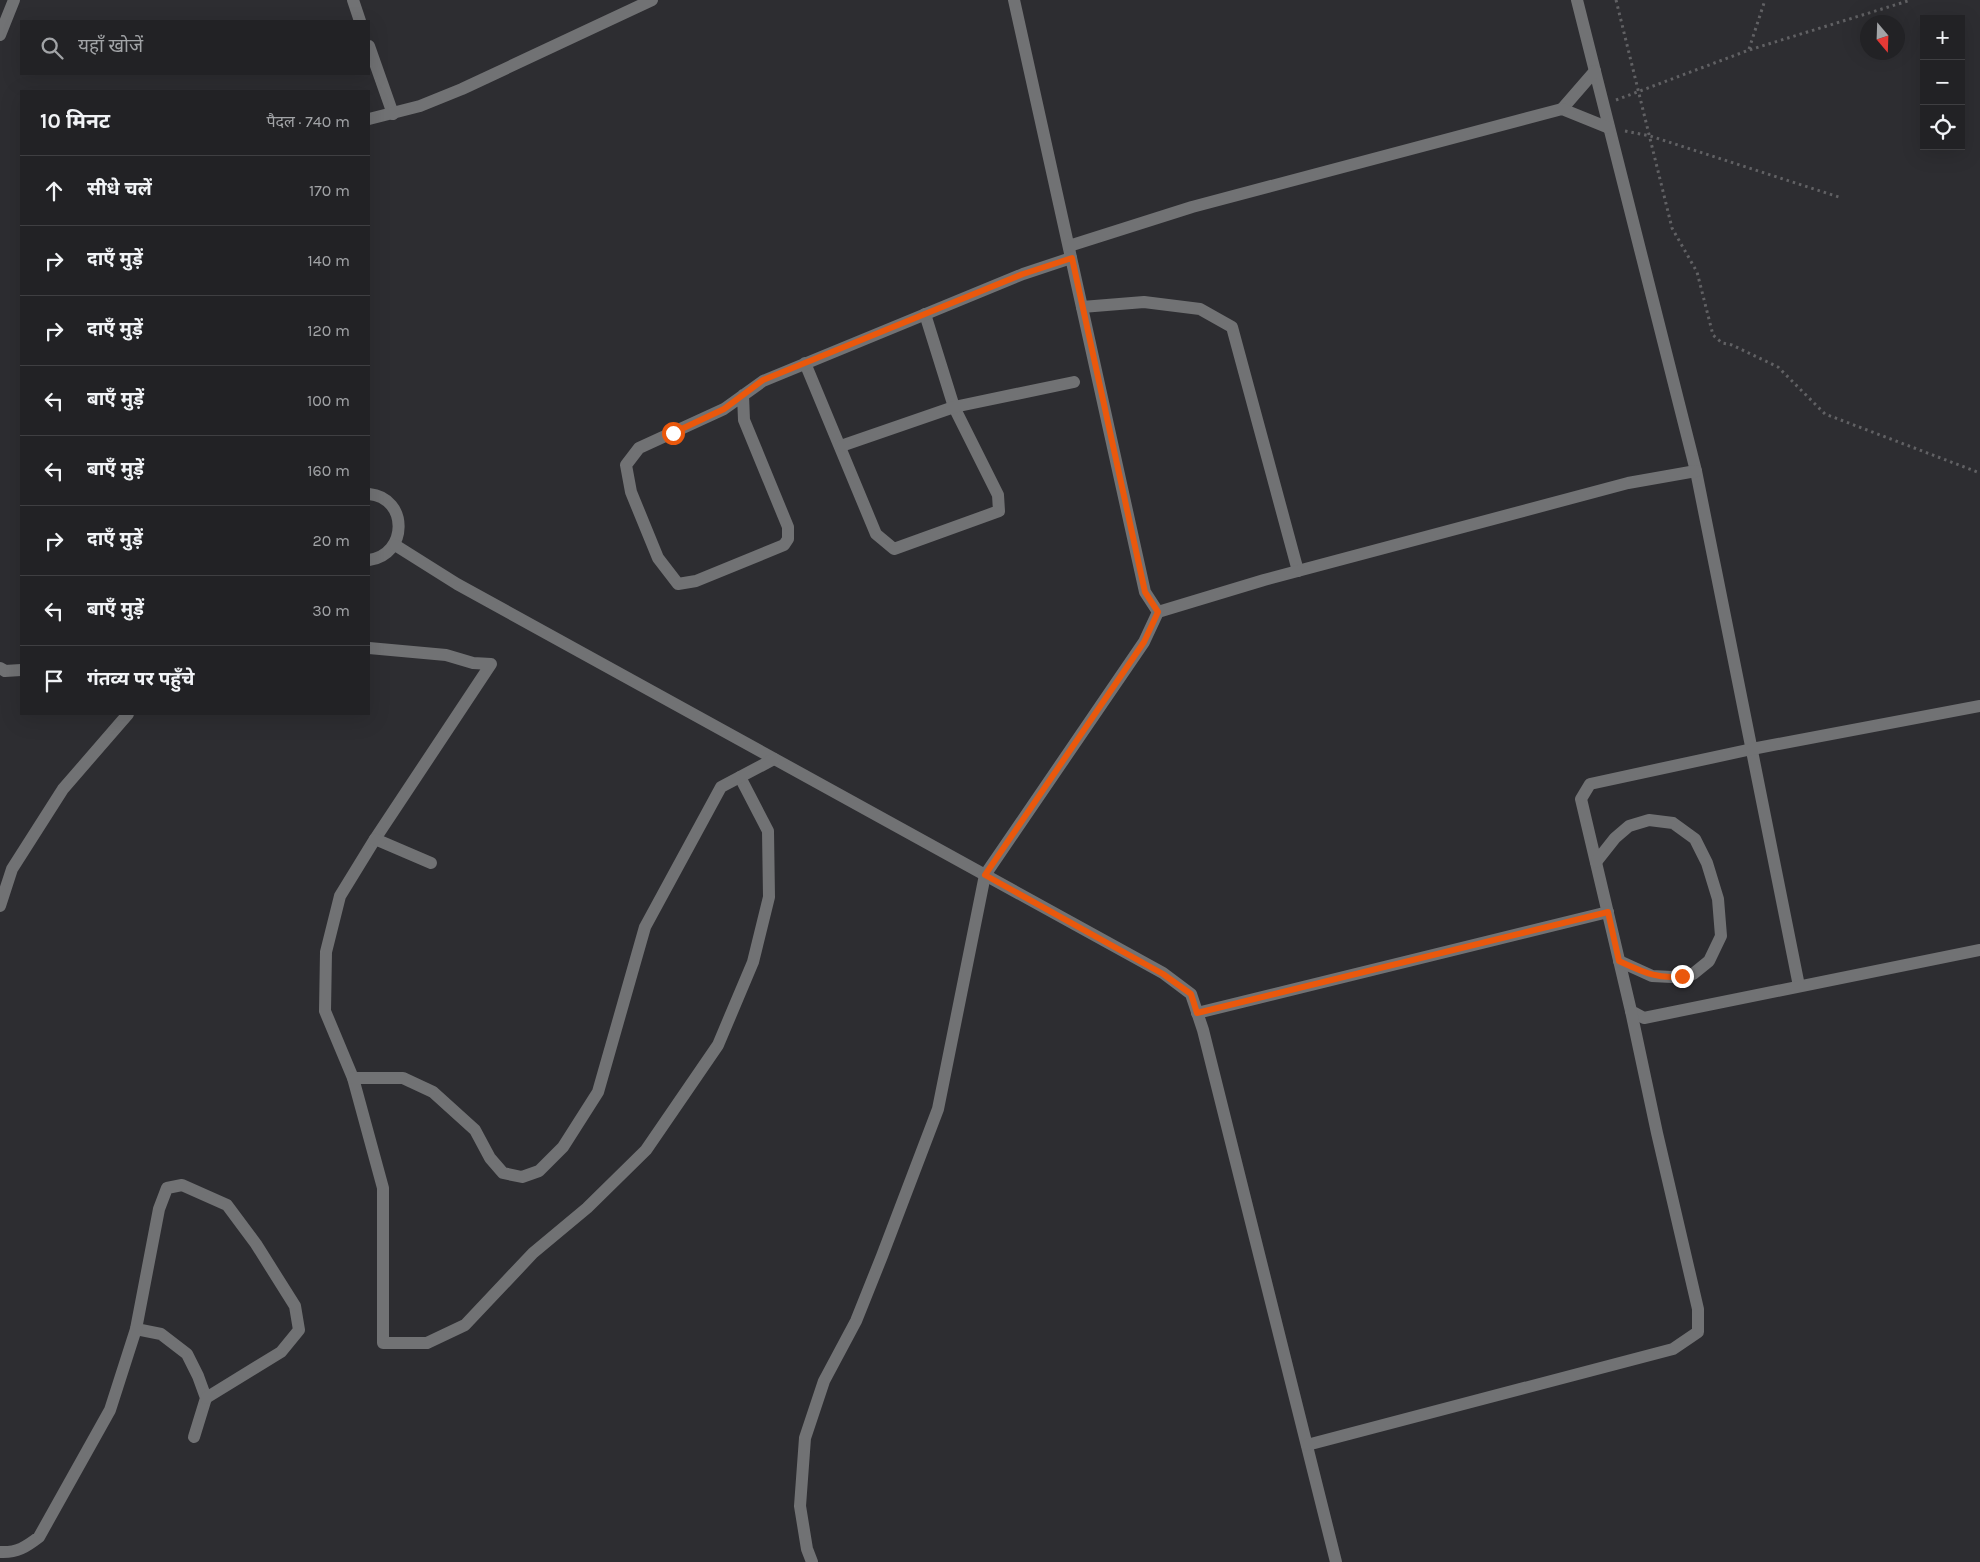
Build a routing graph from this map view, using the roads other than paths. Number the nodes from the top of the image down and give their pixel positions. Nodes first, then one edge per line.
1 (14, 0) edge
2 (651, 0) edge
3 (1014, 0) edge
4 (1577, 0) edge
5 (358, 2) edge
6 (360, 20) edge
7 (0, 35) edge
8 (370, 49) edge
9 (1595, 71) junction
10 (1562, 109) junction
11 (392, 114) junction
12 (370, 120) edge
13 (1609, 128) junction
14 (1070, 252) junction
15 (1082, 307) junction
16 (925, 314) junction
17 (806, 363) junction
18 (1074, 382) dead end
19 (743, 394) junction
20 (954, 406) junction
21 (841, 446) junction
22 (1696, 471) junction
23 (370, 494) edge
24 (395, 545) junction
25 (370, 560) edge
26 (1298, 571) junction
27 (1158, 612) junction
28 (370, 648) edge
29 (0, 668) edge
30 (20, 670) edge
31 (1980, 706) edge
32 (127, 715) edge
33 (1752, 749) junction
34 (774, 759) junction
35 (740, 777) junction
36 (375, 839) junction
37 (1596, 862) junction
38 (431, 863) dead end
39 (985, 875) junction
40 (0, 906) edge
41 (1608, 912) junction
42 (1980, 950) edge
43 (1619, 961) junction
44 (1799, 986) junction
45 (1631, 1011) junction
46 (1197, 1013) junction
47 (353, 1078) junction
48 (136, 1330) junction
49 (206, 1398) junction
50 (194, 1437) dead end
51 (1307, 1445) junction
52 (0, 1552) edge
53 (812, 1562) edge
54 (1336, 1562) edge

1 - 7 street
2 - 11 street
3 - 14 street
4 - 9 street
5 - 6 street
8 - 11 street
9 - 10 street
9 - 13 street
10 - 13 street
10 - 14 street
11 - 12 street
13 - 22 street
14 - 15 street
14 - 16 street
15 - 26 street
15 - 27 street
16 - 17 street
16 - 20 street
17 - 19 street
17 - 21 street
18 - 20 street
19 - 19 street
20 - 21 street
20 - 21 street
22 - 26 street
22 - 33 street
23 - 24 street
24 - 25 street
24 - 34 street
26 - 27 street
27 - 39 street
28 - 36 street
29 - 30 street
31 - 33 street
32 - 40 street
33 - 37 street
33 - 44 street
34 - 35 street
34 - 39 street
35 - 47 street
35 - 47 street
36 - 38 street
36 - 47 street
37 - 41 street
37 - 43 street
39 - 46 street
39 - 53 street
41 - 43 street
41 - 46 street
42 - 44 street
43 - 45 street
44 - 45 street
45 - 51 street
46 - 51 street
48 - 49 street
48 - 49 street
48 - 52 street
49 - 50 street
51 - 54 street

